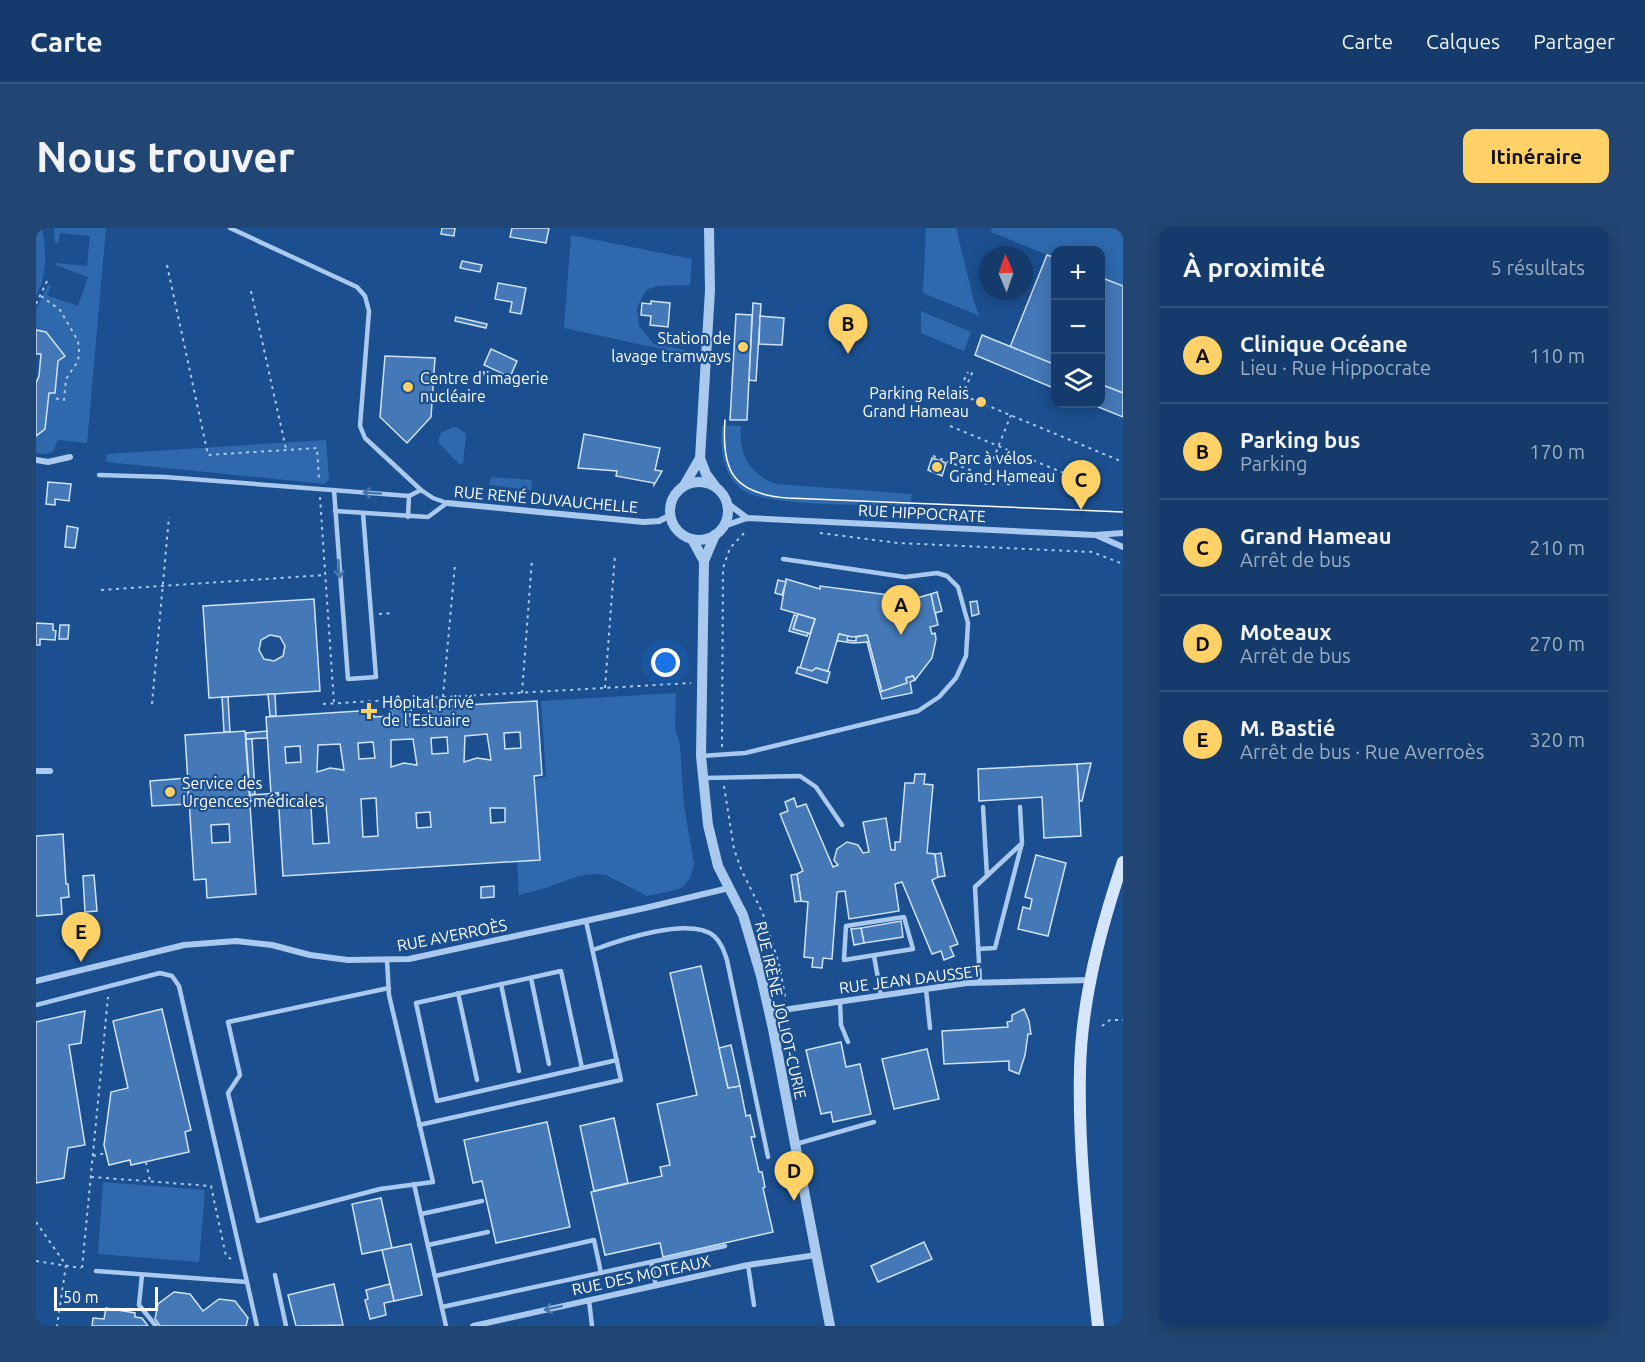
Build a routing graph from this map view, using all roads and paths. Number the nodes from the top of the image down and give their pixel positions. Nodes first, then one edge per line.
1 (230, 228) edge
2 (709, 228) edge
3 (167, 265) dead end
4 (48, 279) dead end
5 (251, 291) dead end
6 (41, 296) junction
7 (36, 304) edge
8 (964, 380) dead end
9 (950, 390) dead end
10 (965, 390) dead end
11 (53, 398) dead end
12 (1011, 415) junction
13 (950, 426) dead end
14 (998, 446) junction
15 (286, 450) junction
16 (933, 456) dead end
17 (70, 457) dead end
18 (700, 458) junction
19 (36, 460) edge
20 (1123, 462) edge
21 (99, 476) dead end
22 (986, 476) junction
23 (1012, 480) dead end
24 (1083, 481) dead end
25 (685, 484) junction
26 (995, 484) dead end
27 (1007, 484) dead end
28 (716, 487) junction
29 (320, 489) junction
30 (334, 490) junction
31 (421, 490) junction
32 (410, 496) junction
33 (447, 503) junction
34 (727, 503) junction
35 (335, 511) junction
36 (363, 513) junction
37 (408, 516) junction
38 (669, 516) junction
39 (169, 517) dead end
40 (747, 518) junction
41 (724, 526) junction
42 (753, 529) dead end
43 (819, 533) dead end
44 (1123, 533) edge
45 (715, 535) junction
46 (1095, 535) junction
47 (692, 539) junction
48 (1123, 547) edge
49 (615, 554) dead end
50 (532, 559) dead end
51 (783, 559) dead end
52 (704, 561) junction
53 (455, 564) dead end
54 (1123, 564) edge
55 (325, 575) junction
56 (163, 586) junction
57 (101, 590) dead end
58 (392, 613) dead end
59 (371, 615) junction
60 (343, 616) junction
61 (328, 617) junction
62 (703, 683) junction
63 (605, 688) junction
64 (522, 693) junction
65 (443, 697) junction
66 (334, 703) junction
67 (152, 704) dead end
68 (323, 704) dead end
69 (701, 756) junction
70 (36, 771) edge
71 (50, 771) dead end
72 (702, 778) junction
73 (983, 807) dead end
74 (1020, 807) dead end
75 (842, 825) dead end
76 (1022, 843) junction
77 (1123, 862) edge
78 (987, 876) junction
79 (729, 888) junction
80 (586, 921) junction
81 (978, 949) junction
82 (593, 950) junction
83 (874, 956) junction
84 (387, 960) junction
85 (531, 978) junction
86 (1091, 980) junction
87 (36, 981) edge
88 (980, 982) junction
89 (501, 984) junction
90 (109, 986) junction
91 (389, 988) junction
92 (926, 989) junction
93 (458, 993) junction
94 (881, 995) junction
95 (840, 1001) junction
96 (36, 1005) edge
97 (769, 1012) junction
98 (1123, 1020) edge
99 (1101, 1026) dead end
100 (930, 1028) dead end
101 (848, 1042) dead end
102 (617, 1060) junction
103 (549, 1064) dead end
104 (582, 1068) junction
105 (519, 1071) dead end
106 (477, 1080) dead end
107 (874, 1122) dead end
108 (419, 1125) junction
109 (796, 1144) junction
110 (106, 1153) dead end
111 (93, 1156) junction
112 (768, 1157) dead end
113 (146, 1162) dead end
114 (91, 1177) junction
115 (150, 1181) junction
116 (414, 1184) junction
117 (482, 1201) dead end
118 (421, 1214) junction
119 (36, 1222) edge
120 (488, 1232) dead end
121 (428, 1245) junction
122 (725, 1246) dead end
123 (816, 1255) junction
124 (36, 1261) edge
125 (651, 1262) junction
126 (243, 1265) junction
127 (748, 1265) junction
128 (66, 1266) junction
129 (82, 1268) junction
130 (96, 1271) joint
131 (601, 1273) junction
132 (142, 1275) junction
133 (275, 1275) dead end
134 (435, 1276) junction
135 (247, 1282) junction
136 (656, 1286) junction
137 (589, 1300) junction
138 (754, 1305) dead end
139 (441, 1307) junction
140 (57, 1326) edge
141 (156, 1326) edge
142 (257, 1326) edge
143 (286, 1326) edge
144 (446, 1326) edge
145 (473, 1326) edge
146 (592, 1326) edge
147 (830, 1326) edge
148 (1098, 1326) edge

1 - 31 lane, RUE RENÉ DUVAUCHELLE
2 - 18 street
3 - 15 path
4 - 6 path
5 - 15 path
6 - 7 path
6 - 11 path
8 - 10 path
9 - 12 path
12 - 14 path
12 - 20 path
13 - 14 path
14 - 22 path
14 - 24 path
15 - 29 path
16 - 22 path
17 - 19 street
18 - 25 street
18 - 28 street
21 - 29 lane
22 - 26 path
23 - 27 path
25 - 28 street
25 - 38 street
28 - 34 street
29 - 30 lane
29 - 55 path
32 -> 30 lane
30 - 35 lane
31 - 32 lane
31 - 33 lane, RUE RENÉ DUVAUCHELLE
32 - 37 lane
33 - 37 lane
33 - 38 street, RUE RENÉ DUVAUCHELLE
34 - 40 street
34 - 41 street
35 - 36 lane
35 -> 60 lane
36 - 37 lane
36 - 59 lane
38 - 47 street
39 - 56 path
40 - 41 street, RUE HIPPOCRATE
40 - 42 path
40 - 46 street, RUE HIPPOCRATE
41 - 45 street
43 - 54 path
44 - 46 street, RUE HIPPOCRATE
45 - 47 street
45 - 52 street, RUE IRÈNE JOLIOT-CURIE
46 - 48 street, RUE HIPPOCRATE
47 - 52 street, RUE IRÈNE JOLIOT-CURIE
49 - 63 path
50 - 64 path
51 - 69 lane
52 - 62 street, RUE IRÈNE JOLIOT-CURIE
53 - 65 path
55 - 56 path
55 - 61 path
56 - 57 path
56 - 67 path
58 - 59 path
59 - 60 lane
60 - 61 path
61 - 66 path
62 - 63 path
62 - 69 street, RUE IRÈNE JOLIOT-CURIE
63 - 64 path
64 - 65 path
65 - 66 path
66 - 68 path
69 - 72 street, RUE IRÈNE JOLIOT-CURIE
70 - 71 street
72 - 75 lane
72 - 79 street, RUE IRÈNE JOLIOT-CURIE
73 - 78 lane
74 - 76 lane
76 - 78 lane
76 - 81 lane
77 - 86 main road
78 - 81 lane
79 - 80 street, RUE AVERROÈS
79 - 97 street, RUE IRÈNE JOLIOT-CURIE
80 - 82 lane
80 - 84 street, RUE AVERROÈS
81 - 88 lane
82 - 102 lane
82 - 112 lane
83 - 83 lane
83 - 94 lane
84 - 87 street, RUE AVERROÈS
84 - 91 lane
85 - 89 lane
85 - 103 lane
85 - 104 lane
86 - 88 street, RUE JEAN DAUSSET
86 - 148 main road
88 - 92 street, RUE JEAN DAUSSET
89 - 93 lane
89 - 105 lane
90 - 96 lane
90 - 111 path
90 - 126 lane
91 - 108 lane
91 - 116 lane
92 - 94 street, RUE JEAN DAUSSET
92 - 100 lane
93 - 104 lane
93 - 106 lane
94 - 95 street, RUE JEAN DAUSSET
95 - 97 street, RUE JEAN DAUSSET
95 - 101 lane
97 - 109 street, RUE IRÈNE JOLIOT-CURIE
98 - 99 path
102 - 104 lane
102 - 108 lane
107 - 109 lane
108 - 116 lane
109 - 123 street, RUE IRÈNE JOLIOT-CURIE
110 - 111 path
111 - 114 path
113 - 115 path
114 - 115 path
114 - 129 path
115 - 126 path
116 - 118 lane
117 - 118 lane
118 - 121 lane
119 - 128 path
120 - 121 lane
121 - 134 lane
122 - 125 lane
123 - 127 street, RUE DES MOTEAUX
123 - 147 street, RUE IRÈNE JOLIOT-CURIE
124 - 128 path
125 - 131 lane
125 - 136 lane
126 - 135 lane
127 - 136 street, RUE DES MOTEAUX
127 - 138 lane
128 - 129 path
128 - 140 path
129 - 130 path
130 - 132 lane
131 - 134 lane
131 - 139 lane
132 - 135 lane
132 - 141 lane
133 - 143 lane
134 - 139 lane
135 - 142 lane
136 - 137 street, RUE DES MOTEAUX
137 -> 145 street, RUE DES MOTEAUX
137 - 146 lane
139 - 144 lane

